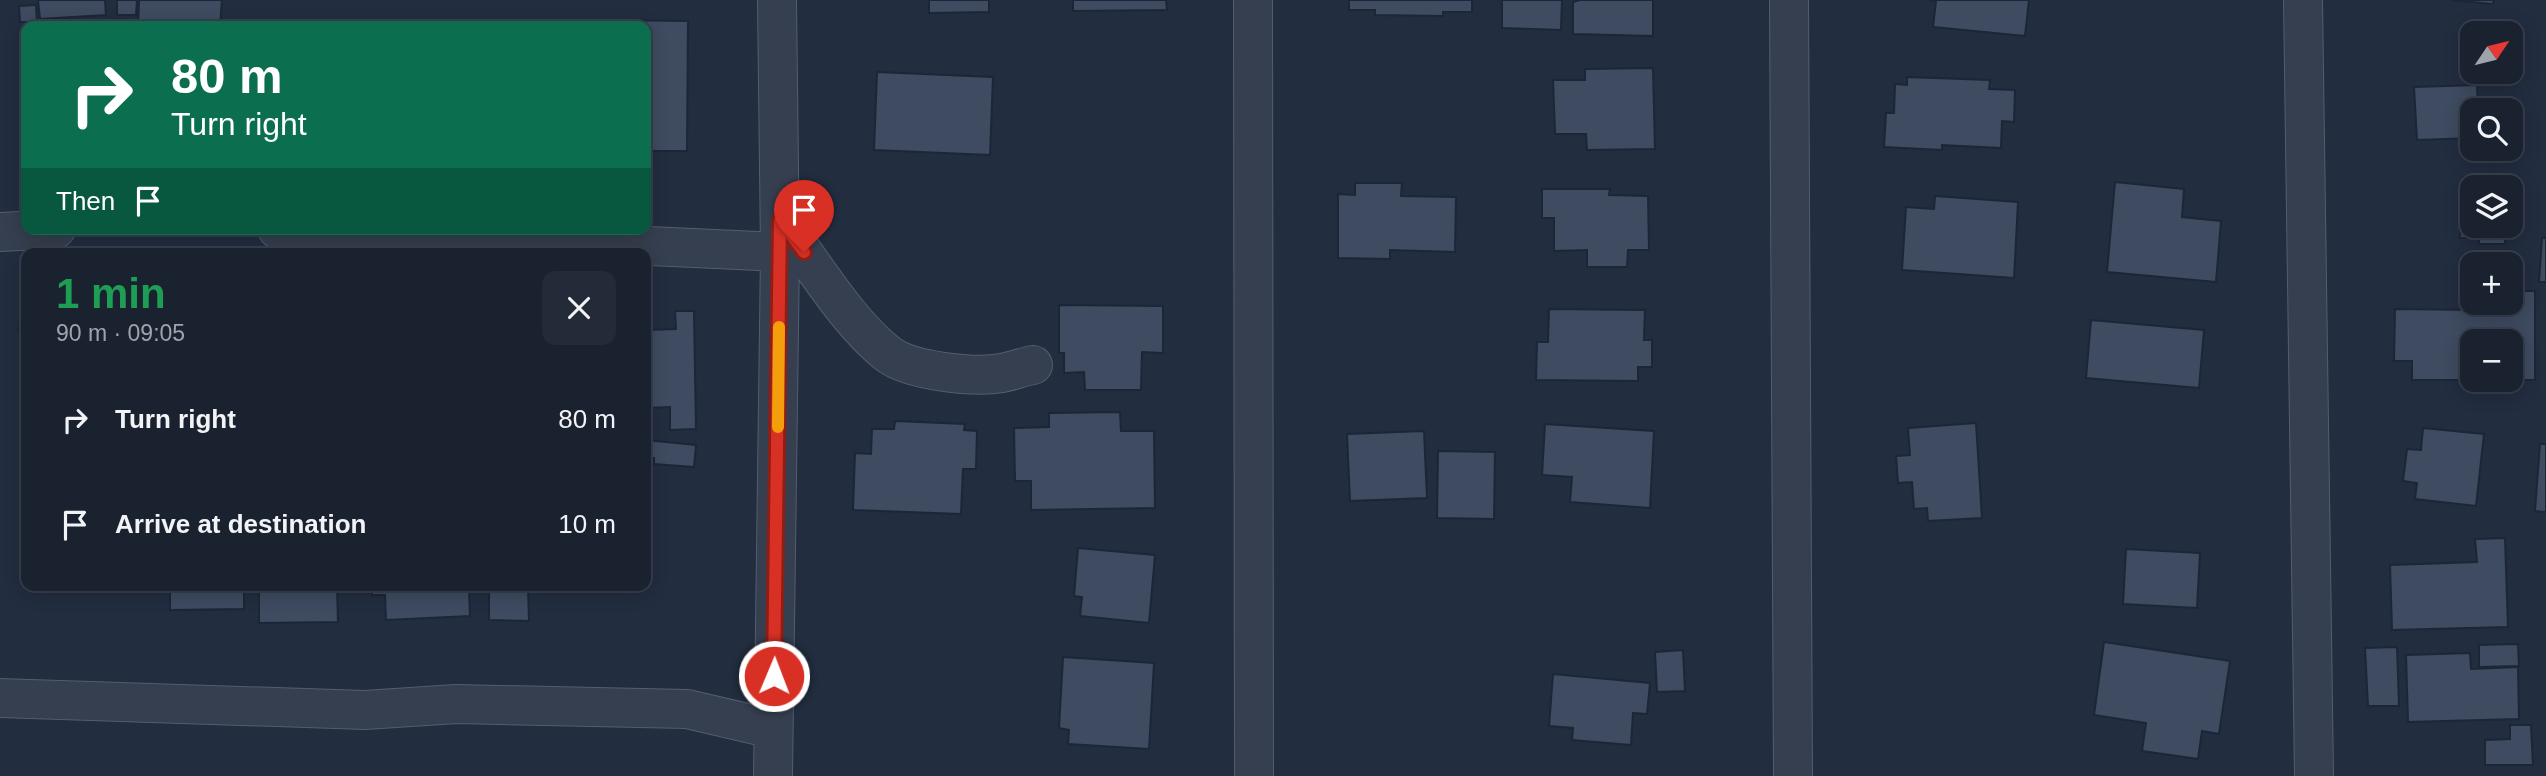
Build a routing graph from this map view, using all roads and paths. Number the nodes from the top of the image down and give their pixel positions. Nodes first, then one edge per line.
1 (777, 0) edge
2 (1253, 0) edge
3 (1789, 0) edge
4 (2303, 0) edge
5 (21, 231) edge
6 (0, 232) edge
7 (651, 234) edge
8 (780, 236) junction
9 (1033, 365) dead end
10 (0, 698) edge
11 (773, 729) junction
12 (773, 776) edge
13 (1254, 776) edge
14 (1793, 776) edge
15 (2314, 776) edge

1 - 8 street
2 - 13 street
3 - 14 street
4 - 15 street
5 - 6 street
7 - 8 street
8 - 9 street
8 - 11 street
10 - 11 street
11 - 12 street

